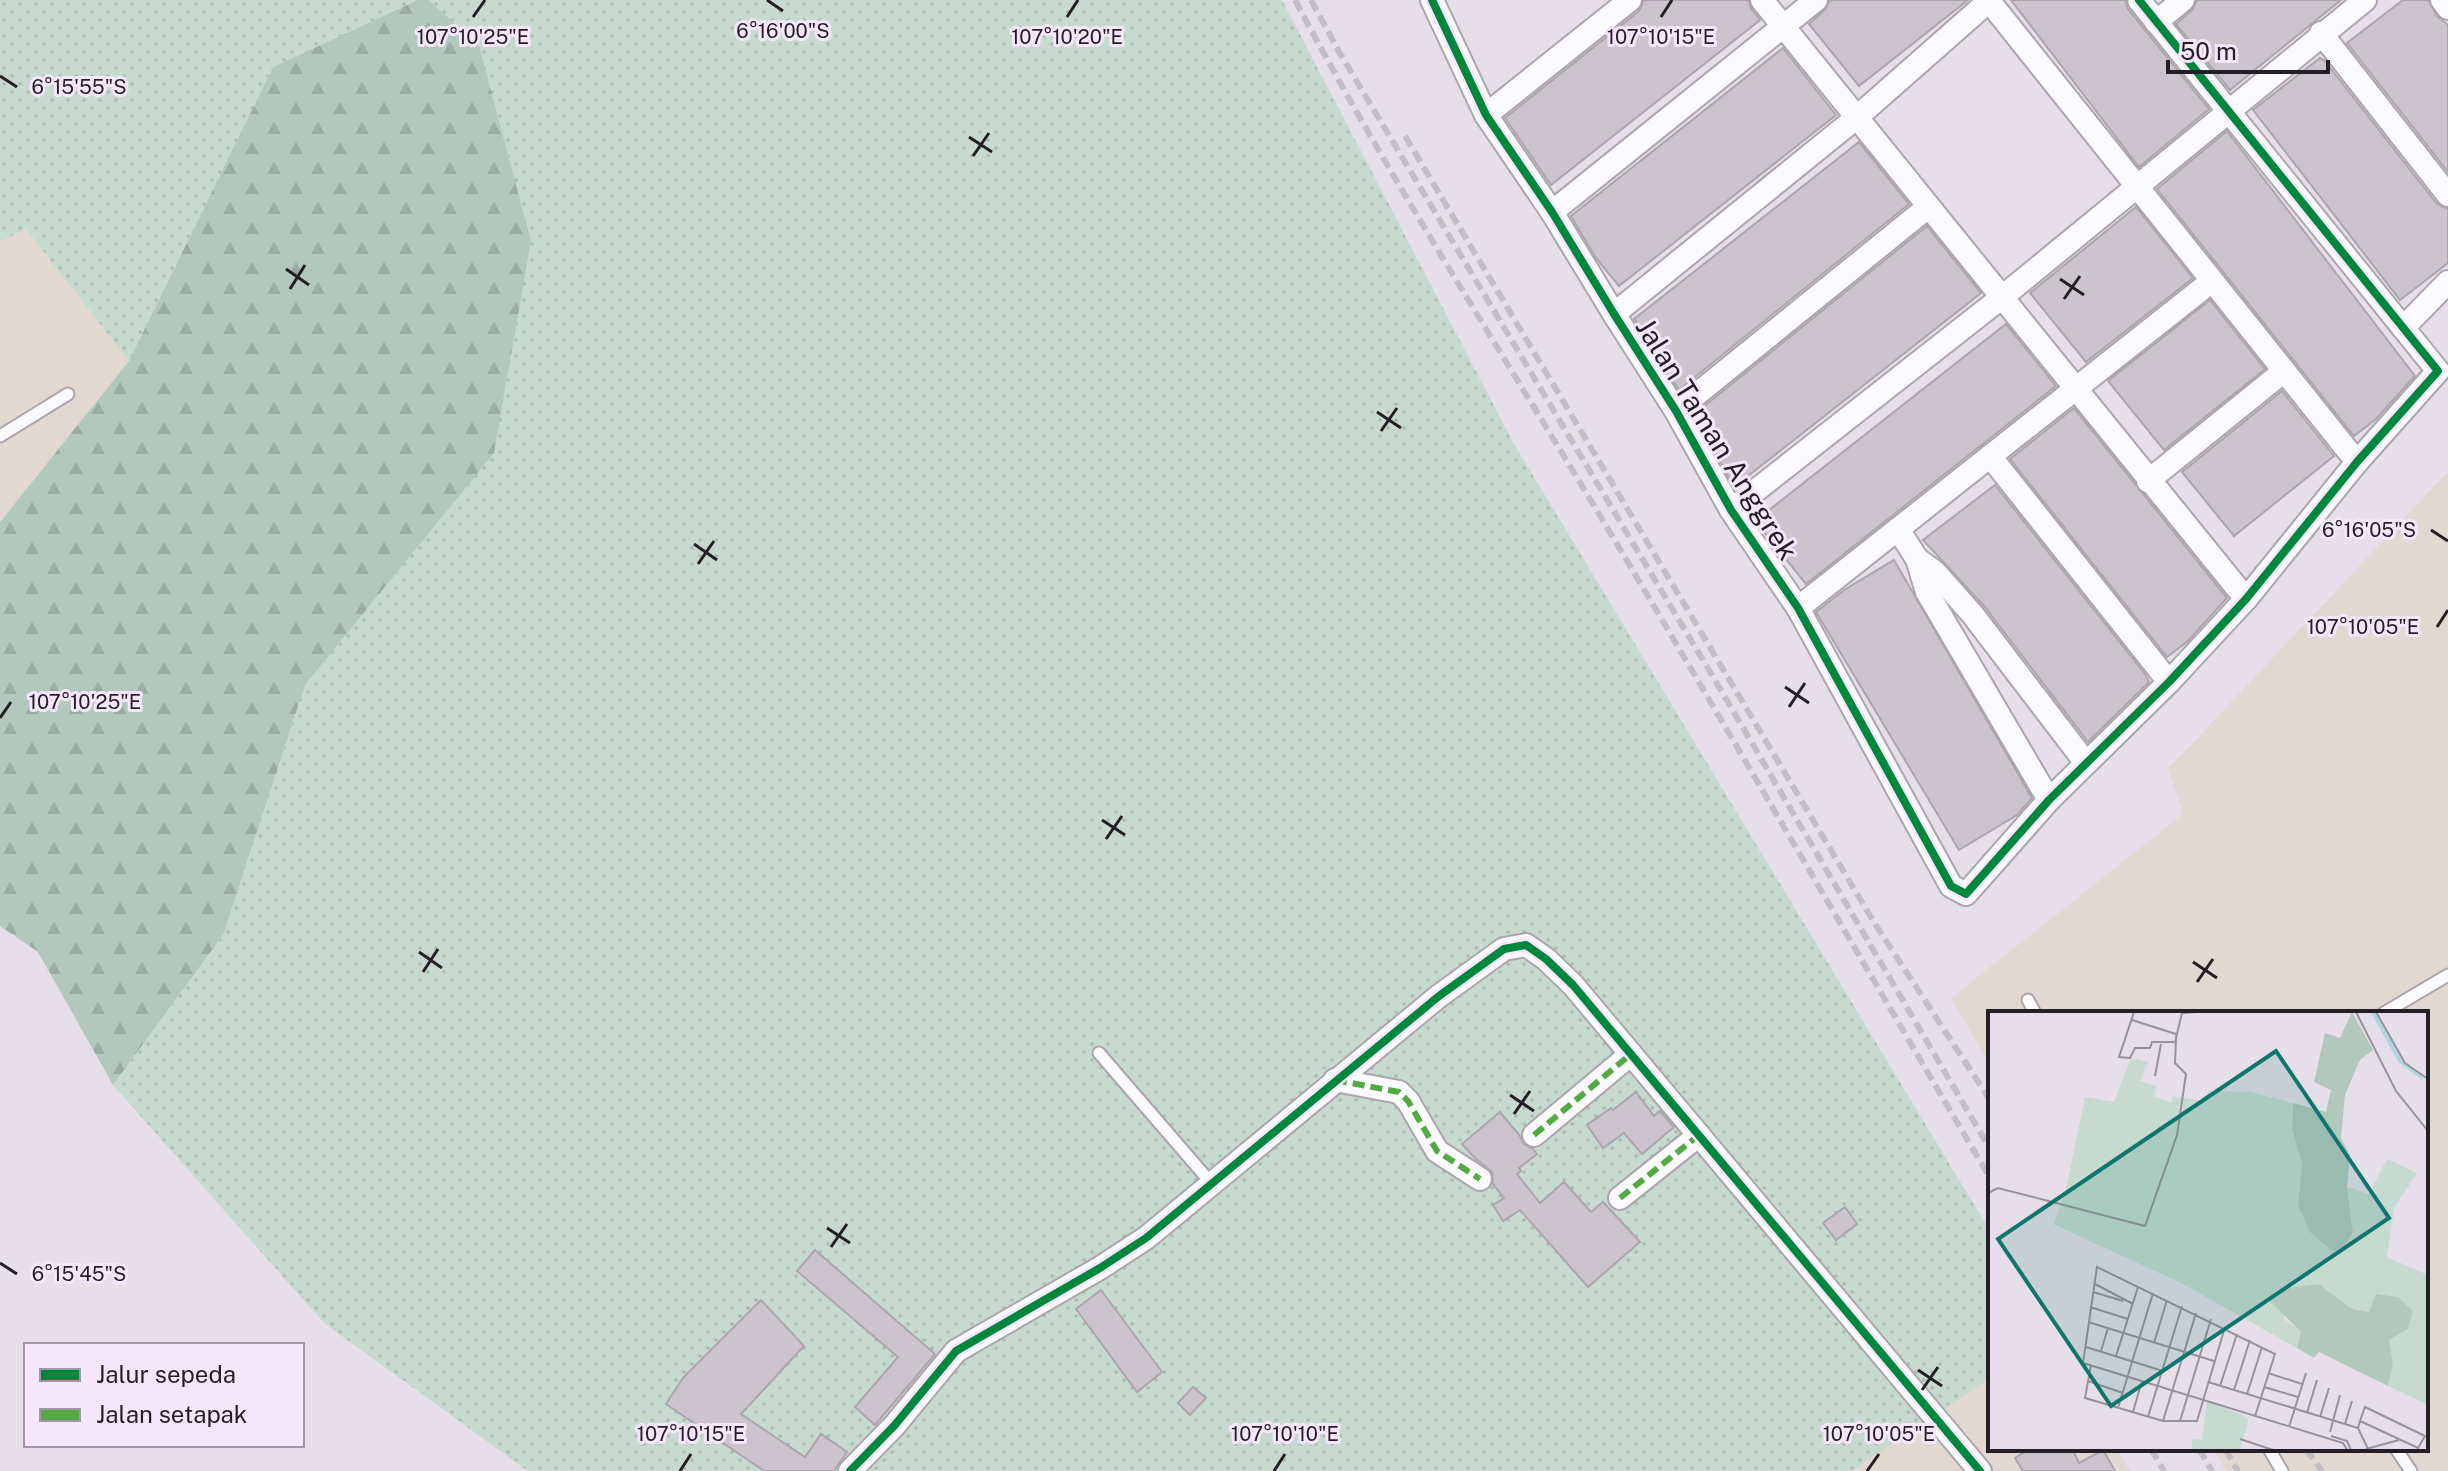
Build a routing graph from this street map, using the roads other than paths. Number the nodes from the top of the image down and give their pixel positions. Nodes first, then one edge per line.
1 (1630, 0) edge
2 (1762, 0) edge
3 (1816, 0) edge
4 (1990, 0) edge
5 (2139, 0) edge
6 (2183, 0) edge
7 (2365, 0) edge
8 (2442, 0) edge
9 (1442, 4) edge
10 (2448, 8) edge
11 (2156, 22) junction
12 (1783, 27) junction
13 (2321, 33) junction
14 (2230, 112) junction
15 (1486, 115) junction
16 (1856, 118) junction
17 (2137, 187) junction
18 (2448, 195) edge
19 (1928, 207) junction
20 (1552, 212) junction
21 (2212, 281) junction
22 (2448, 282) edge
23 (2001, 298) junction
24 (1614, 314) junction
25 (2403, 328) junction
26 (2284, 371) junction
27 (2074, 390) junction
28 (68, 394) dead end
29 (1676, 411) junction
30 (0, 436) edge
31 (1990, 456) junction
32 (2357, 462) junction
33 (2148, 481) junction
34 (1731, 510) junction
35 (1898, 529) junction
36 (1917, 559) junction
37 (2246, 599) junction
38 (1798, 608) junction
39 (2169, 682) junction
40 (2086, 763) junction
41 (2049, 800) junction
42 (2448, 975) edge
43 (2028, 1000) dead end
44 (2034, 1011) edge
45 (2387, 1011) edge
46 (1099, 1053) dead end
47 (1631, 1054) junction
48 (1335, 1080) junction
49 (1534, 1135) dead end
50 (1699, 1135) junction
51 (1480, 1179) dead end
52 (1212, 1185) junction
53 (1620, 1198) dead end
54 (2270, 1451) edge
55 (2397, 1451) edge
56 (850, 1471) edge
57 (1980, 1471) edge
58 (2282, 1471) edge
59 (2411, 1471) edge

1 - 15 street
2 - 12 street
3 - 12 street
4 - 16 street
4 - 17 street
5 - 11 street
6 - 11 street
7 - 13 street
8 - 10 street
9 - 15 street, Jalan Taman Anggrek
11 - 14 street
12 - 16 street
12 - 20 street
13 - 14 street
13 - 18 street
14 - 17 street
14 - 25 street
15 - 20 street, Jalan Taman Anggrek
16 - 19 street
16 - 24 street
17 - 21 street
17 - 23 street
19 - 23 street
19 - 29 street
20 - 24 street, Jalan Taman Anggrek
21 - 26 street
21 - 27 street
22 - 25 street
23 - 27 street
23 - 34 street
24 - 29 street, Jalan Taman Anggrek
25 - 32 street
26 - 32 street
26 - 33 street
27 - 31 street
27 - 33 street
28 - 30 lane
29 - 34 street, Jalan Taman Anggrek
31 - 35 street
31 - 39 street
32 - 37 street
33 - 37 street
34 - 38 street, Jalan Taman Anggrek
35 - 36 street
35 - 38 street
36 - 40 street
36 - 41 street
37 - 39 street
38 - 41 street, Jalan Taman Anggrek
39 - 40 street
40 - 41 street
42 - 45 lane
43 - 44 lane
46 - 52 lane
47 - 48 street
47 - 49 street
47 - 50 street
48 - 51 street
48 - 52 street
50 - 53 street
50 - 57 street
52 - 56 street
54 - 58 lane
55 - 59 lane

